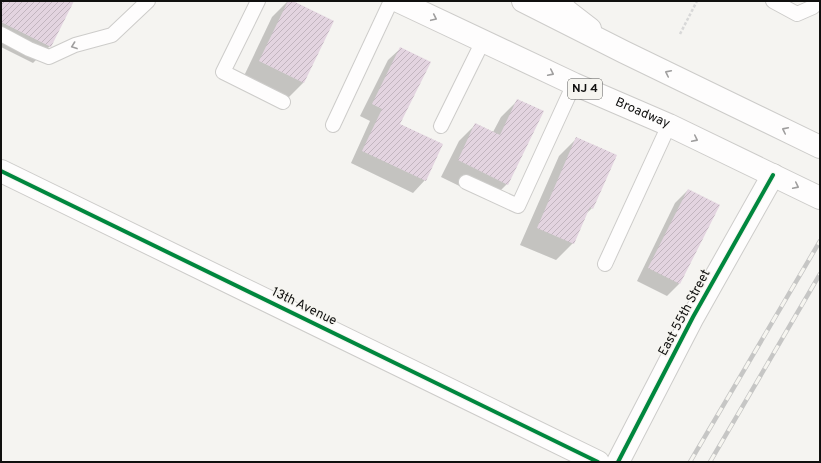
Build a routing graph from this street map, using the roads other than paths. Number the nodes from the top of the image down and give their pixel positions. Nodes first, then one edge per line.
1 (148, 1) edge
2 (258, 1) edge
3 (391, 1) edge
4 (398, 1) edge
5 (523, 1) edge
6 (557, 1) edge
7 (773, 1) edge
8 (818, 1) edge
9 (1, 34) edge
10 (483, 41) junction
11 (624, 52) junction
12 (574, 84) junction
13 (283, 102) dead end
14 (333, 125) dead end
15 (441, 126) dead end
16 (669, 126) junction
17 (820, 147) edge
18 (1, 171) edge
19 (773, 175) junction
20 (466, 182) dead end
21 (820, 198) edge
22 (604, 264) dead end
23 (598, 462) edge
24 (618, 462) edge

1 -> 9 lane
2 - 13 lane
3 - 14 lane
4 -> 10 street, Broadway / NJ 4
5 - 11 street
6 - 11 street
7 - 8 lane
10 -> 12 street, Broadway / NJ 4
10 - 15 lane
17 -> 11 street
12 - 16 street, Broadway / NJ 4
12 - 20 lane
16 -> 19 street, Broadway / NJ 4
16 - 22 lane
18 - 23 street, 13th Avenue
19 -> 21 street, Broadway / NJ 4
19 - 24 street, East 55th Street

